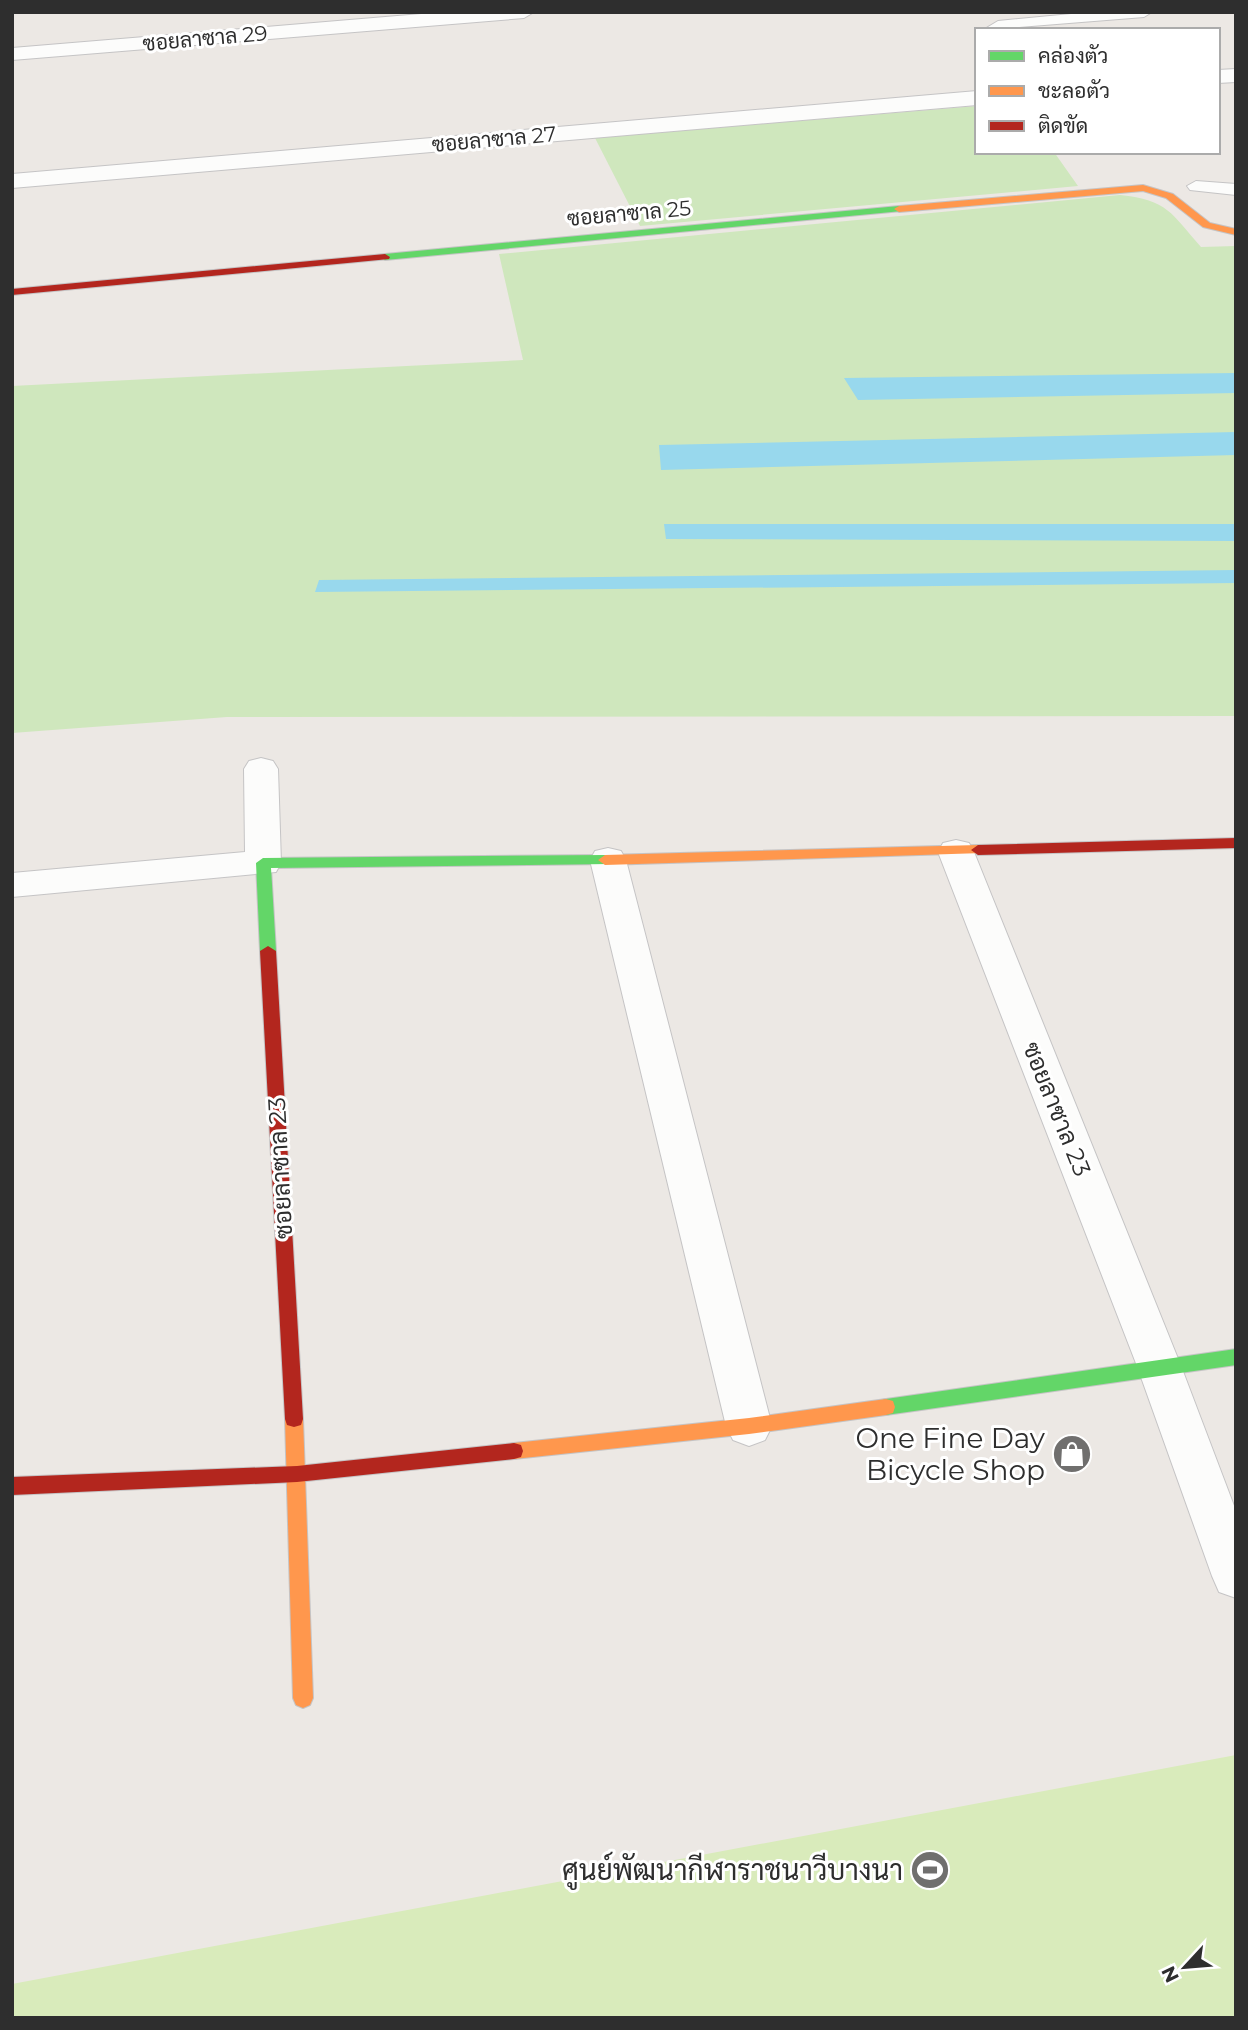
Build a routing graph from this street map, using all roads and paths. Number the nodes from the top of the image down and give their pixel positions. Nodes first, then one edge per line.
1 (524, 12) edge
2 (1144, 12) edge
3 (994, 28) edge
4 (12, 54) edge
5 (975, 97) edge
6 (12, 181) edge
7 (1196, 186) dead end
8 (1236, 190) edge
9 (1236, 232) edge
10 (12, 292) edge
11 (261, 769) dead end
12 (1236, 844) edge
13 (956, 852) junction
14 (608, 860) junction
15 (263, 863) junction
16 (12, 885) edge
17 (1236, 1357) edge
18 (1159, 1366) junction
19 (749, 1426) junction
20 (297, 1474) junction
21 (12, 1486) edge
22 (1236, 1576) edge
23 (303, 1698) dead end

1 - 4 street, ซอยลาซาล 29
2 - 3 lane
5 - 6 street, ซอยลาซาล 27
7 - 8 lane
9 - 10 street, ซอยลาซาล 25
11 - 15 street, ซอยลาซาล 23
12 - 13 street
13 - 14 street
13 - 18 street, ซอยลาซาล 23
14 - 15 street
14 - 19 street
15 - 16 street
15 - 20 street, ซอยลาซาล 23
17 - 18 street
18 - 19 street
18 - 22 street, ซอยลาซาล 23
19 - 20 street
20 - 21 street
20 - 23 street, ซอยลาซาล 23

